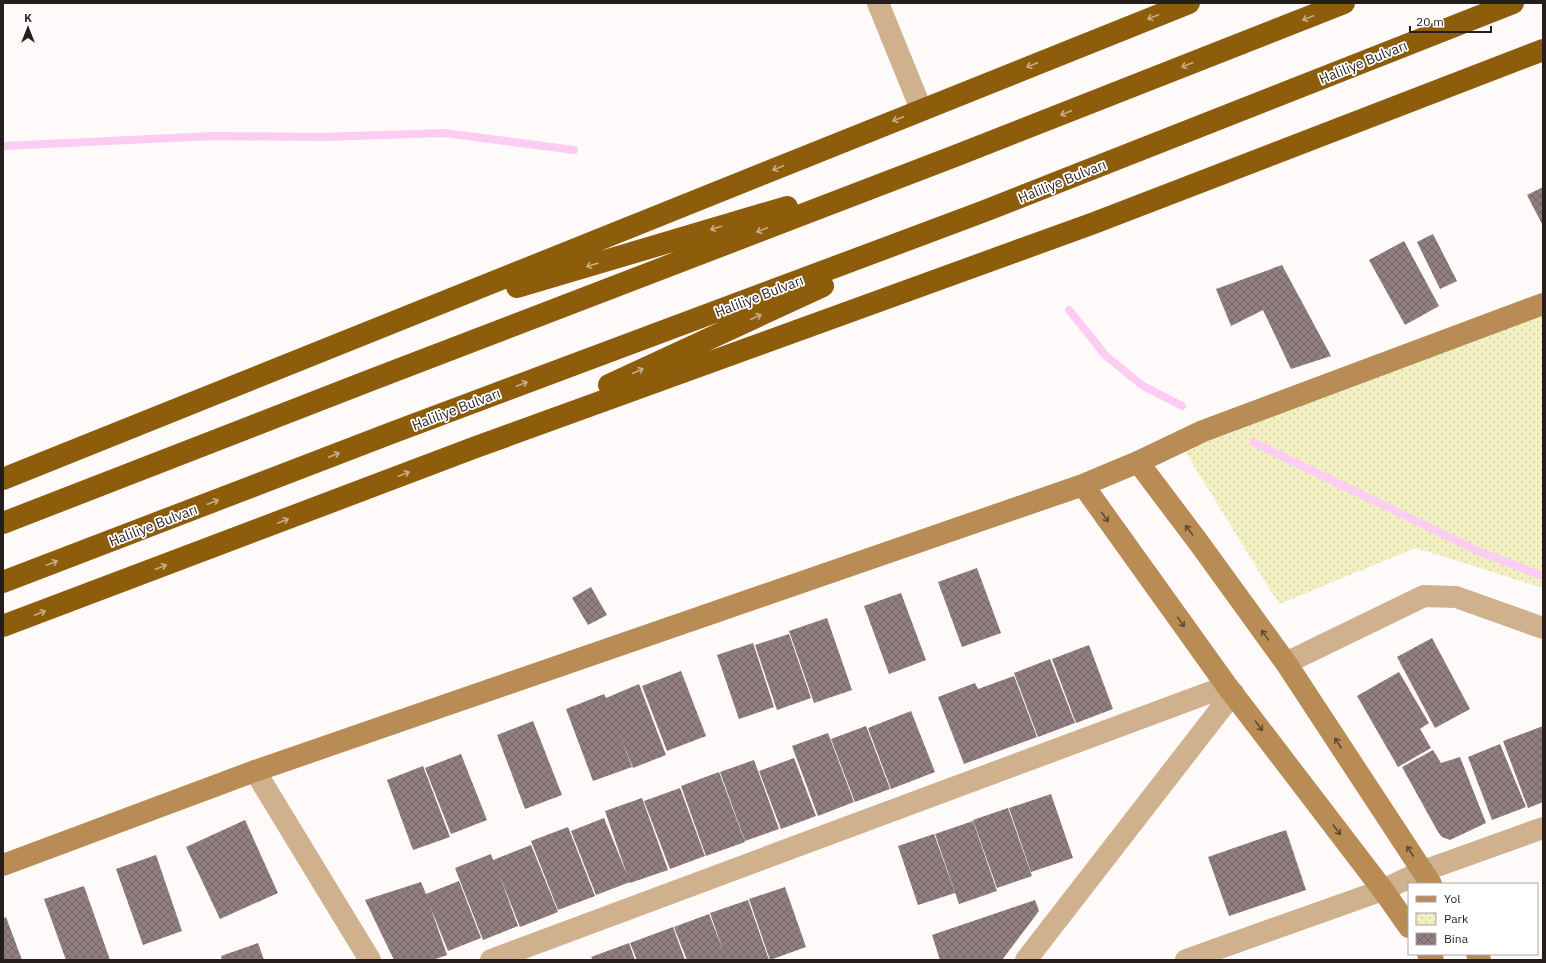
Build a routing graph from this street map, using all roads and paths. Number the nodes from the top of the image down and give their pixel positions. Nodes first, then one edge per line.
1 (878, 3) edge
2 (1189, 3) edge
3 (1344, 3) edge
4 (1513, 3) edge
5 (1543, 50) edge
6 (921, 110) junction
7 (955, 156) junction
8 (982, 212) junction
9 (1543, 304) edge
10 (390, 325) junction
11 (476, 447) junction
12 (1138, 462) junction
13 (3, 479) edge
14 (1082, 485) junction
15 (3, 523) edge
16 (3, 582) edge
17 (3, 626) edge
18 (1543, 628) edge
19 (1286, 663) junction
20 (1230, 689) junction
21 (255, 772) junction
22 (1543, 828) edge
23 (3, 865) edge
24 (1427, 878) edge
25 (1408, 883) edge
26 (1409, 883) edge
27 (1383, 890) junction
28 (1408, 926) edge
29 (370, 960) edge
30 (491, 960) edge
31 (1026, 960) edge
32 (1186, 960) edge

1 - 6 street
2 -> 6 highway
3 -> 7 highway
4 - 8 highway, Haliliye Bulvarı
5 - 11 highway
6 -> 10 highway
7 -> 10 highway
7 -> 15 highway
11 -> 8 highway
16 -> 8 highway, Haliliye Bulvarı
9 - 12 street
10 - 13 highway
17 -> 11 highway
12 - 14 street
19 -> 12 street
14 -> 20 street
14 - 21 street
18 - 19 street
24 -> 19 street
20 -> 27 street
20 - 30 street
20 - 31 street
21 - 23 street
21 - 29 street
22 - 24 street
24 - 26 street
25 - 27 street
27 - 28 street
27 - 32 street

